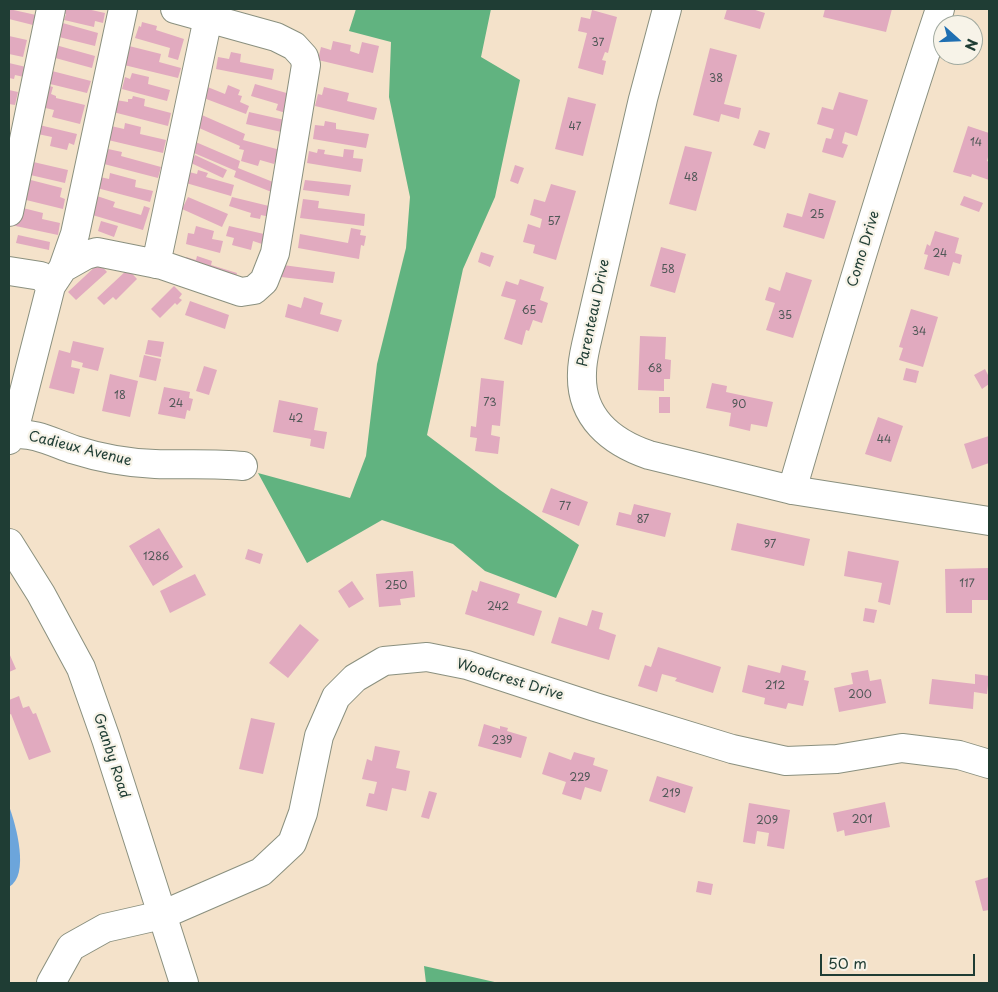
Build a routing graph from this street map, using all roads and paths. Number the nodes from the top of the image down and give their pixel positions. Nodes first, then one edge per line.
1 (51, 9) edge
2 (123, 9) edge
3 (174, 9) edge
4 (667, 9) edge
5 (940, 9) edge
6 (208, 18) junction
7 (9, 212) edge
8 (156, 264) junction
9 (9, 271) edge
10 (57, 277) junction
11 (11, 438) edge
12 (243, 466) dead end
13 (792, 490) junction
14 (989, 520) edge
15 (9, 543) edge
16 (989, 764) edge
17 (162, 916) junction
18 (52, 983) edge
19 (184, 983) edge

1 - 7 street
2 - 10 street
3 - 6 street
4 - 13 street, Parenteau Drive
5 - 13 street, Como Drive
6 - 8 street
6 - 8 street
8 - 10 street
9 - 10 street
10 - 11 street
11 - 12 street, Cadieux Avenue
13 - 14 street, Parenteau Drive
15 - 17 street, Granby Road
16 - 17 street, Woodcrest Drive
17 - 18 street, Woodcrest Drive
17 - 19 street, Granby Road

